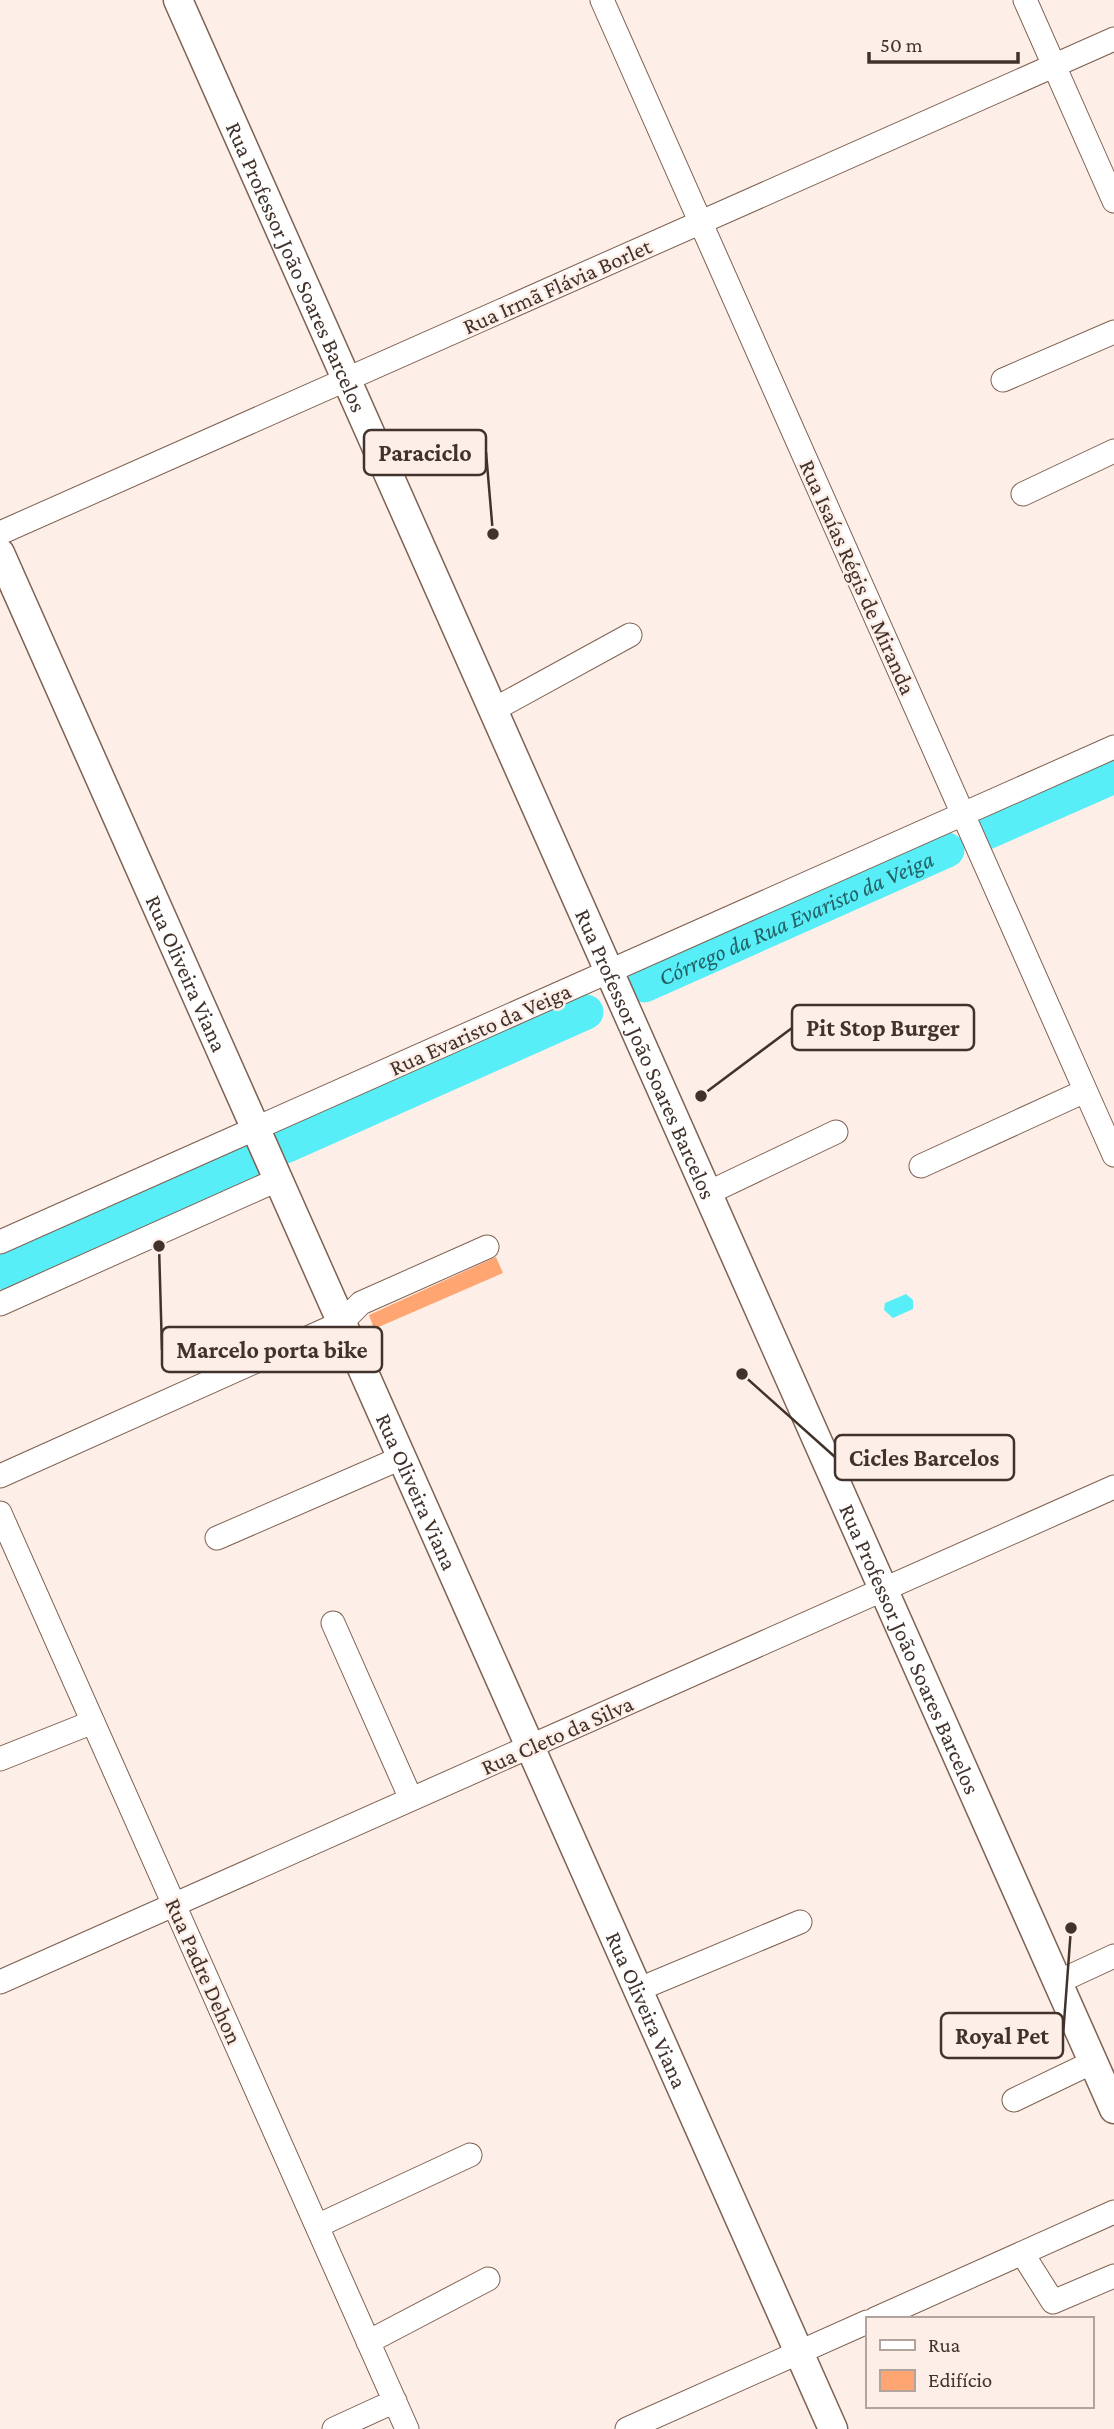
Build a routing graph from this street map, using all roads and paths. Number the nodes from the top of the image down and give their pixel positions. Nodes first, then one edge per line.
1 (178, 0) edge
2 (602, 0) edge
3 (1025, 0) edge
4 (1114, 38) edge
5 (1054, 65) junction
6 (1114, 201) edge
7 (701, 222) junction
8 (1114, 332) edge
9 (346, 380) junction
10 (1003, 380) dead end
11 (1114, 451) edge
12 (1023, 494) dead end
13 (0, 533) edge
14 (0, 553) edge
15 (630, 635) dead end
16 (493, 710) junction
17 (1114, 747) edge
18 (963, 814) junction
19 (609, 971) junction
20 (1086, 1091) junction
21 (1105, 1107) edge
22 (255, 1129) junction
23 (836, 1132) dead end
24 (1114, 1155) edge
25 (921, 1166) dead end
26 (277, 1180) junction
27 (708, 1193) junction
28 (0, 1242) edge
29 (486, 1247) dead end
30 (0, 1304) edge
31 (341, 1324) junction
32 (401, 1458) junction
33 (0, 1476) edge
34 (1114, 1487) edge
35 (0, 1513) edge
36 (217, 1538) dead end
37 (884, 1590) junction
38 (333, 1623) dead end
39 (93, 1722) junction
40 (529, 1747) junction
41 (0, 1759) edge
42 (411, 1800) junction
43 (174, 1905) junction
44 (800, 1922) dead end
45 (1114, 1956) edge
46 (0, 1982) edge
47 (1058, 1982) junction
48 (637, 1990) junction
49 (1093, 2062) junction
50 (1014, 2100) dead end
51 (1114, 2109) edge
52 (470, 2155) dead end
53 (1114, 2212) edge
54 (317, 2226) junction
55 (1022, 2253) junction
56 (1114, 2276) edge
57 (488, 2279) dead end
58 (878, 2317) edge
59 (866, 2322) edge
60 (368, 2342) junction
61 (799, 2353) junction
62 (395, 2401) junction
63 (334, 2429) edge
64 (407, 2429) edge
65 (627, 2429) edge
66 (832, 2429) edge

1 - 9 main road, Rua Professor João Soares Barcelos
2 - 7 street, Rua Isaías Régis de Miranda
3 - 5 street
4 - 5 street, Rua Irmã Flávia Borlet
5 - 6 street
5 - 7 street, Rua Irmã Flávia Borlet
7 - 9 street, Rua Irmã Flávia Borlet
7 - 18 street, Rua Isaías Régis de Miranda
8 - 10 street
9 - 13 street, Rua Irmã Flávia Borlet
9 - 16 main road, Rua Professor João Soares Barcelos
11 - 12 street
14 - 22 main road, Rua Oliveira Viana
15 - 16 street
16 - 19 main road, Rua Professor João Soares Barcelos
17 - 18 street, Rua Evaristo da Veiga
18 - 19 street, Rua Evaristo da Veiga
18 - 20 street, Rua Isaías Régis de Miranda
19 - 22 street, Rua Evaristo da Veiga
19 - 27 main road, Rua Professor João Soares Barcelos
20 - 21 street, Rua Isaías Régis de Miranda
20 - 25 street
21 - 24 street, Rua Isaías Régis de Miranda
22 - 26 main road, Rua Oliveira Viana
22 - 28 street, Rua Evaristo da Veiga
23 - 27 street
26 - 30 street
26 - 31 main road, Rua Oliveira Viana
27 - 37 main road, Rua Professor João Soares Barcelos
29 - 31 street
31 - 32 main road, Rua Oliveira Viana
31 - 33 street
32 - 36 street
32 - 40 main road, Rua Oliveira Viana
34 - 37 street, Rua Cleto da Silva
35 - 39 street, Rua Padre Dehon
37 - 40 street, Rua Cleto da Silva
37 - 47 main road, Rua Professor João Soares Barcelos
38 - 42 street
39 - 41 street
39 - 43 street, Rua Padre Dehon
40 - 42 street, Rua Cleto da Silva
40 - 48 main road, Rua Oliveira Viana
42 - 43 street, Rua Cleto da Silva
43 - 46 street, Rua Cleto da Silva
43 - 54 street, Rua Padre Dehon
44 - 48 street
45 - 47 street
47 - 49 main road, Rua Professor João Soares Barcelos
48 - 61 main road, Rua Oliveira Viana
49 - 50 street
49 - 51 main road, Rua Professor João Soares Barcelos
52 - 54 street
53 - 55 street
54 - 60 street, Rua Padre Dehon
55 - 56 street
55 - 58 street
57 - 60 street
59 - 61 street
60 - 62 street, Rua Padre Dehon
61 - 65 street
61 - 66 main road, Rua Oliveira Viana
62 - 63 street
62 - 64 street, Rua Padre Dehon

